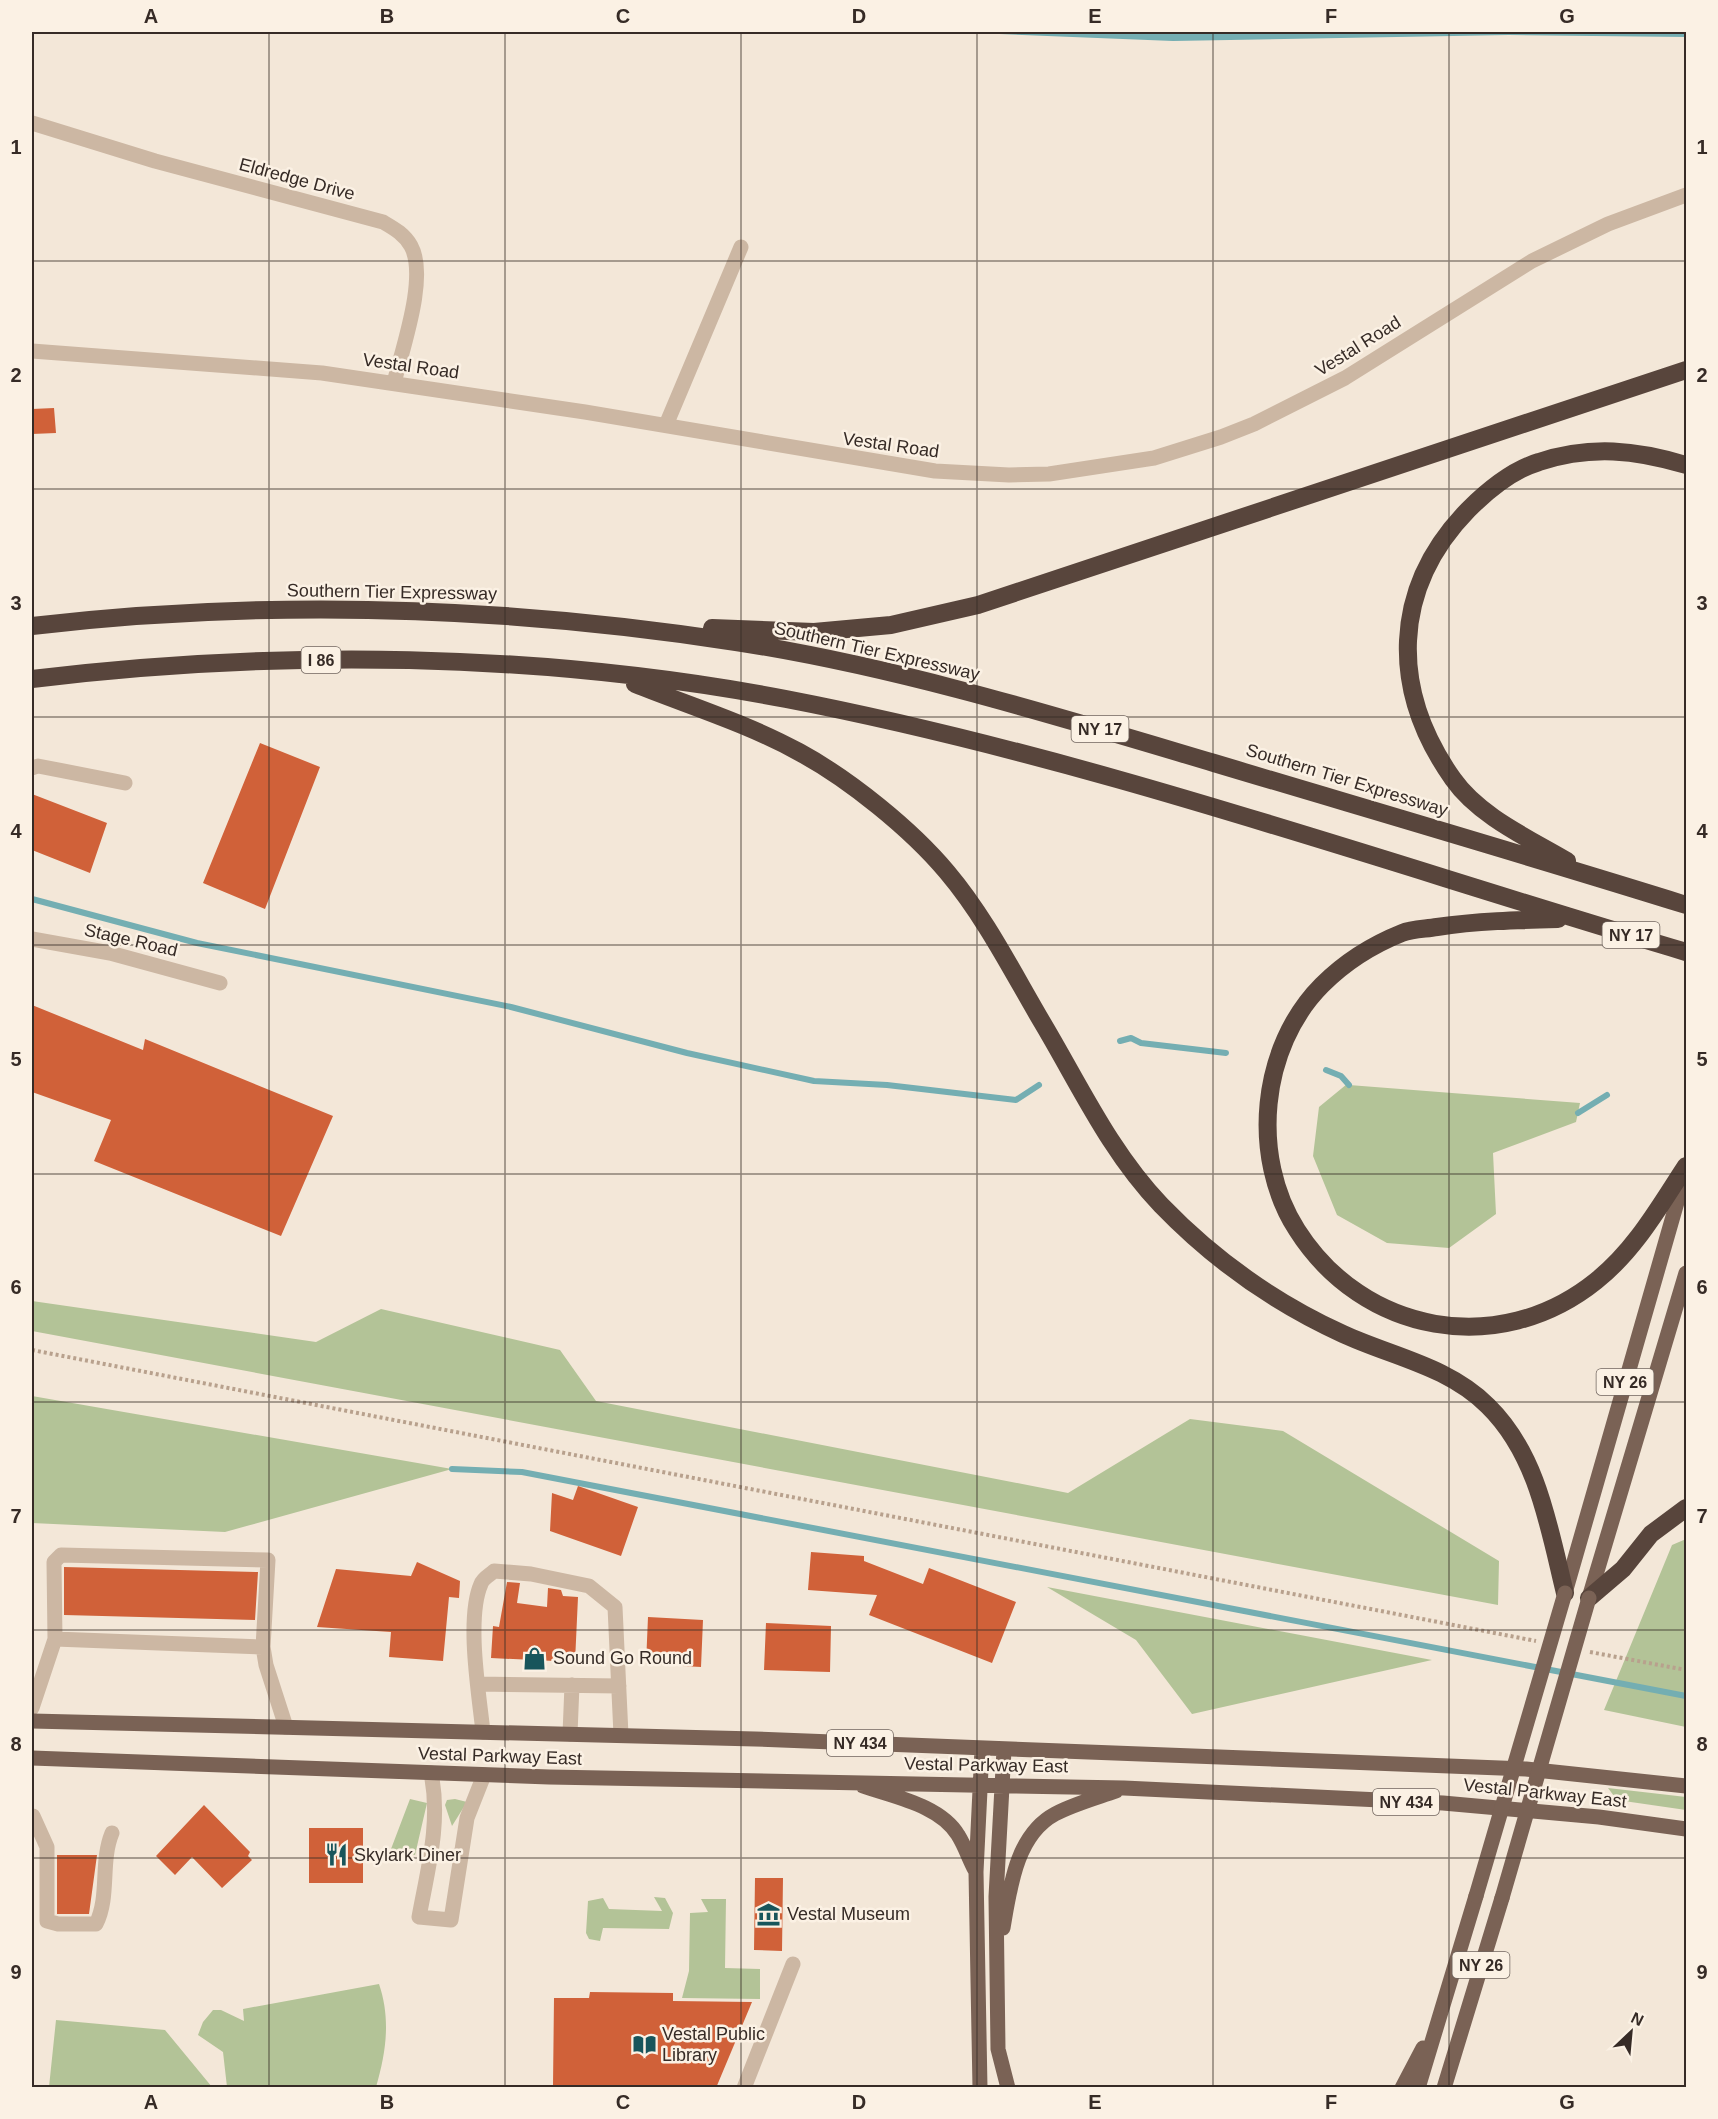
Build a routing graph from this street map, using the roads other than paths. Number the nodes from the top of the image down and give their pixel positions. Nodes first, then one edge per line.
1 (32, 123) edge
2 (1686, 195) edge
3 (741, 247) dead end
4 (32, 351) edge
5 (1686, 370) edge
6 (394, 383) junction
7 (666, 425) junction
8 (1686, 465) edge
9 (604, 624) junction
10 (32, 626) edge
11 (611, 675) junction
12 (32, 679) edge
13 (32, 768) edge
14 (125, 783) dead end
15 (1586, 873) junction
16 (1686, 905) edge
17 (1575, 919) junction
18 (32, 939) edge
19 (1686, 952) edge
20 (220, 983) dead end
21 (1686, 1166) edge
22 (1686, 1171) edge
23 (1686, 1273) edge
24 (1686, 1508) edge
25 (1565, 1593) junction
26 (1589, 1598) junction
27 (55, 1639) junction
28 (264, 1647) junction
29 (478, 1684) junction
30 (572, 1685) junction
31 (619, 1686) junction
32 (32, 1708) edge
33 (32, 1721) edge
34 (286, 1727) junction
35 (483, 1732) junction
36 (570, 1734) junction
37 (621, 1735) junction
38 (982, 1749) junction
39 (1004, 1750) junction
40 (32, 1758) edge
41 (431, 1773) junction
42 (484, 1775) junction
43 (850, 1782) junction
44 (981, 1784) junction
45 (1001, 1785) junction
46 (1686, 1786) edge
47 (1124, 1788) junction
48 (33, 1816) dead end
49 (1686, 1829) edge
50 (112, 1833) dead end
51 (976, 1872) junction
52 (996, 1960) junction
53 (793, 1964) dead end
54 (1439, 2019) junction
55 (1461, 2032) junction
56 (744, 2088) edge
57 (980, 2088) edge
58 (1008, 2088) edge
59 (1402, 2088) edge
60 (1418, 2088) edge
61 (1444, 2088) edge
62 (1456, 2088) edge

1 - 6 street, Eldredge Drive
2 - 7 street, Vestal Road
3 - 7 street
4 - 6 street, Vestal Road
5 - 9 highway
6 - 7 street, Vestal Road
8 - 15 highway
9 - 10 highway, Southern Tier Expressway
9 - 15 highway, Southern Tier Expressway / NY 17
11 - 12 highway, I 86
11 - 17 highway, NY 17
11 - 25 highway
13 - 14 street
15 - 16 highway, Southern Tier Expressway / NY 17
17 - 19 highway, NY 17
17 - 21 highway
18 - 20 street, Stage Road
22 - 25 main road, NY 26
23 - 26 main road, NY 26
24 - 26 highway
25 - 54 main road, NY 26, bridge
26 - 55 main road, NY 26, bridge
27 - 28 street
27 - 28 street
27 - 32 street
28 - 34 street
29 - 30 street
29 - 31 street
29 - 35 street
30 - 31 street
30 - 36 street
31 - 37 street
33 - 34 main road, Vestal Parkway East / NY 434
34 - 35 main road, Vestal Parkway East / NY 434
35 - 36 main road, Vestal Parkway East / NY 434
36 - 37 main road, Vestal Parkway East / NY 434
37 - 38 main road, Vestal Parkway East / NY 434
38 - 39 main road, Vestal Parkway East / NY 434
38 - 44 main road
39 - 45 main road
39 - 46 main road, Vestal Parkway East / NY 434
40 - 41 main road, Vestal Parkway East / NY 434
41 - 42 main road, Vestal Parkway East / NY 434
41 - 42 street
42 - 43 main road, Vestal Parkway East / NY 434
43 - 44 main road, Vestal Parkway East / NY 434
43 - 51 main road
44 - 45 main road, Vestal Parkway East / NY 434
44 - 51 main road
45 - 47 main road, Vestal Parkway East / NY 434
45 - 52 main road
47 - 49 main road, Vestal Parkway East / NY 434
47 - 52 main road
48 - 50 street
51 - 57 main road
52 - 58 main road
53 - 56 street
54 - 59 main road
54 - 60 main road, NY 26
55 - 61 main road, NY 26
55 - 62 main road

